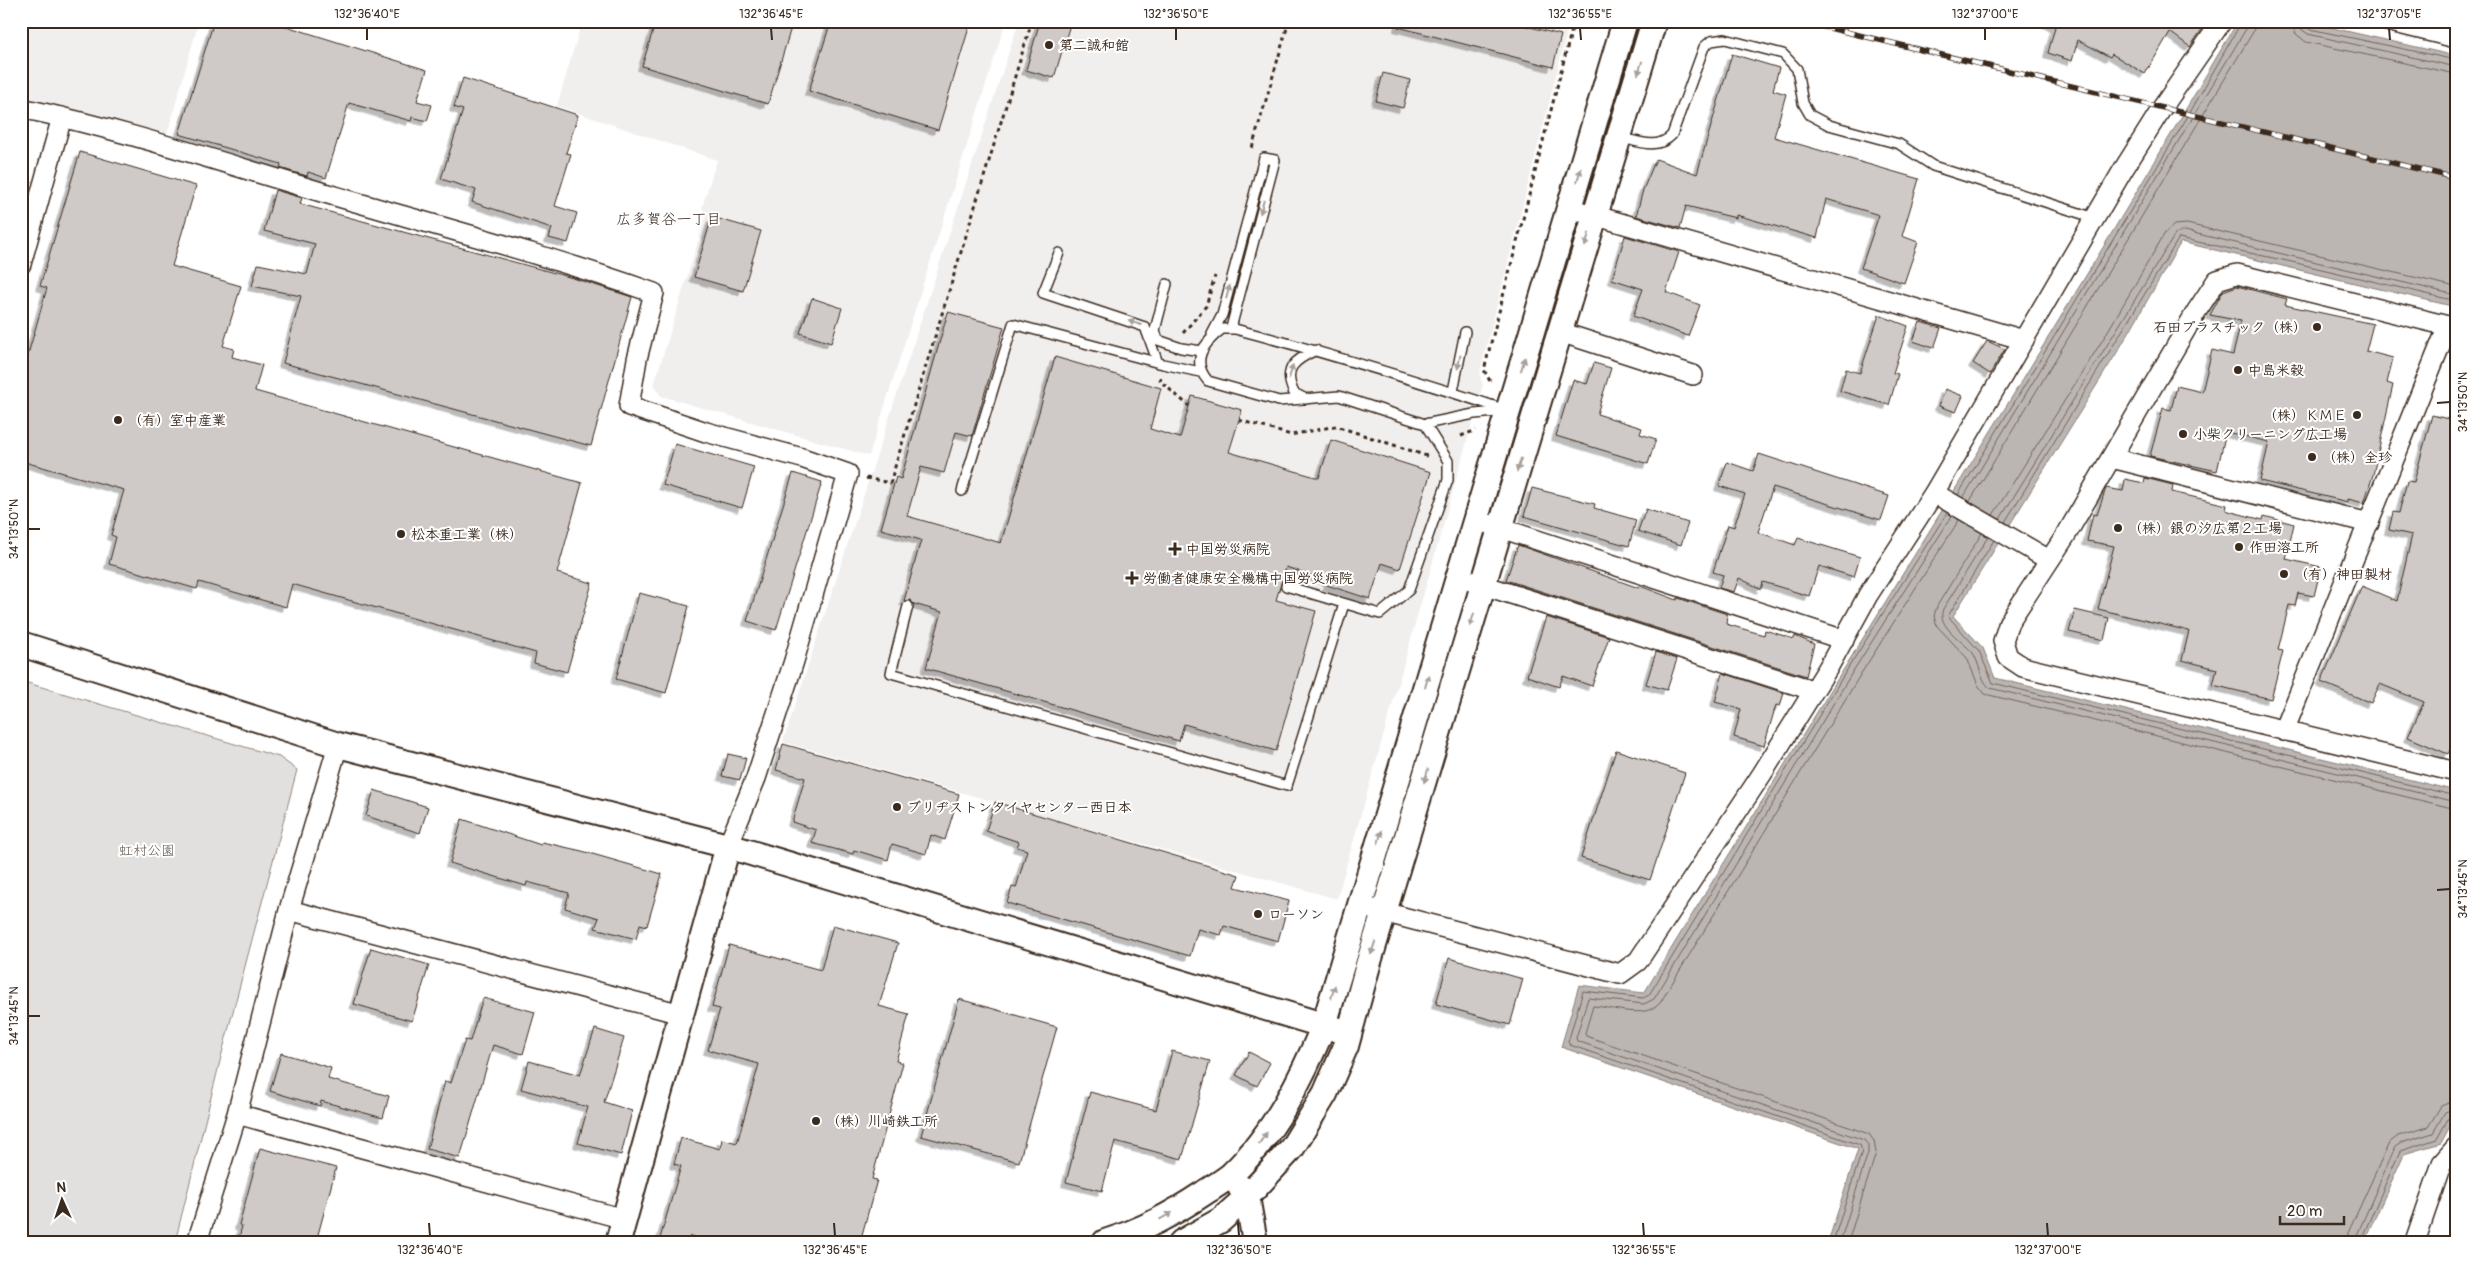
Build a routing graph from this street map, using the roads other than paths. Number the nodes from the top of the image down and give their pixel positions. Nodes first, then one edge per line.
1 (1625, 21) edge
2 (1654, 21) edge
3 (2222, 21) edge
4 (2387, 21) edge
5 (2456, 38) edge
6 (21, 108) edge
7 (62, 117) junction
8 (1619, 137) junction
9 (1569, 208) junction
10 (1594, 216) junction
11 (2095, 218) junction
12 (1058, 253) dead end
13 (21, 264) edge
14 (1167, 284) dead end
15 (2452, 327) edge
16 (1231, 328) junction
17 (1466, 332) dead end
18 (1560, 332) junction
19 (1211, 338) junction
20 (2024, 340) junction
21 (1316, 350) junction
22 (1202, 351) junction
23 (1161, 363) junction
24 (1200, 372) junction
25 (1693, 375) dead end
26 (1452, 391) junction
27 (1306, 399) junction
28 (1509, 411) junction
29 (1533, 418) junction
30 (1425, 424) junction
31 (2112, 458) junction
32 (962, 491) dead end
33 (1934, 493) junction
34 (1476, 520) junction
35 (2369, 523) junction
36 (1500, 527) junction
37 (2049, 560) junction
38 (1458, 577) junction
39 (1483, 585) junction
40 (1286, 586) dead end
41 (1344, 604) junction
42 (908, 606) dead end
43 (1844, 640) junction
44 (21, 644) edge
45 (1812, 690) junction
46 (2284, 731) junction
47 (338, 745) junction
48 (2456, 772) edge
49 (728, 846) junction
50 (1360, 905) junction
51 (290, 910) junction
52 (1385, 913) junction
53 (681, 1014) junction
54 (1324, 1025) junction
55 (1349, 1033) junction
56 (237, 1114) junction
57 (2456, 1147) edge
58 (1232, 1175) junction
59 (1247, 1197) junction
60 (624, 1219) junction
61 (197, 1242) edge
62 (618, 1242) edge
63 (1105, 1242) edge
64 (1182, 1242) edge
65 (1255, 1242) edge
66 (2415, 1242) edge

9 -> 1 street
2 -> 8 street
3 - 11 street
4 - 5 street
6 - 7 street
7 - 13 street
7 - 49 street
8 - 10 street
8 - 11 lane
9 - 10 street
28 -> 9 street
10 -> 18 street
10 - 20 street
11 - 20 street
23 -> 12 lane
14 - 22 lane
15 - 31 street
15 - 35 street
16 - 19 lane
19 -> 16 lane
16 - 21 lane
17 -> 26 lane
18 - 25 street
18 - 29 street
19 - 22 lane
20 - 33 street
21 - 26 lane
27 -> 21 lane
22 - 24 lane
23 - 24 lane
23 - 32 lane
24 - 27 lane
26 - 28 lane
27 - 30 lane
28 - 29 street
28 - 30 lane
28 - 34 street
29 -> 36 street
30 - 41 lane
31 - 35 street
31 - 37 street
33 - 37 street
33 - 43 street
34 - 36 street
34 - 38 street
35 - 46 street
36 - 39 street
36 - 43 street
37 - 46 street
38 - 39 street
50 -> 38 street
39 - 45 street
39 -> 52 street
40 - 41 lane
41 - 42 lane
43 - 45 street
44 - 47 street
45 - 52 street
46 - 48 street
47 - 49 street
47 - 51 street
49 - 53 street
49 - 54 street
50 - 52 street
54 -> 50 street
51 - 53 street
51 - 56 street
52 -> 55 street
53 - 60 street
54 - 55 street
58 -> 54 street
55 - 59 street
56 - 60 street
56 - 61 street
57 - 66 street
58 - 59 street
63 -> 58 street
59 - 64 street
59 - 65 street
60 - 62 street

